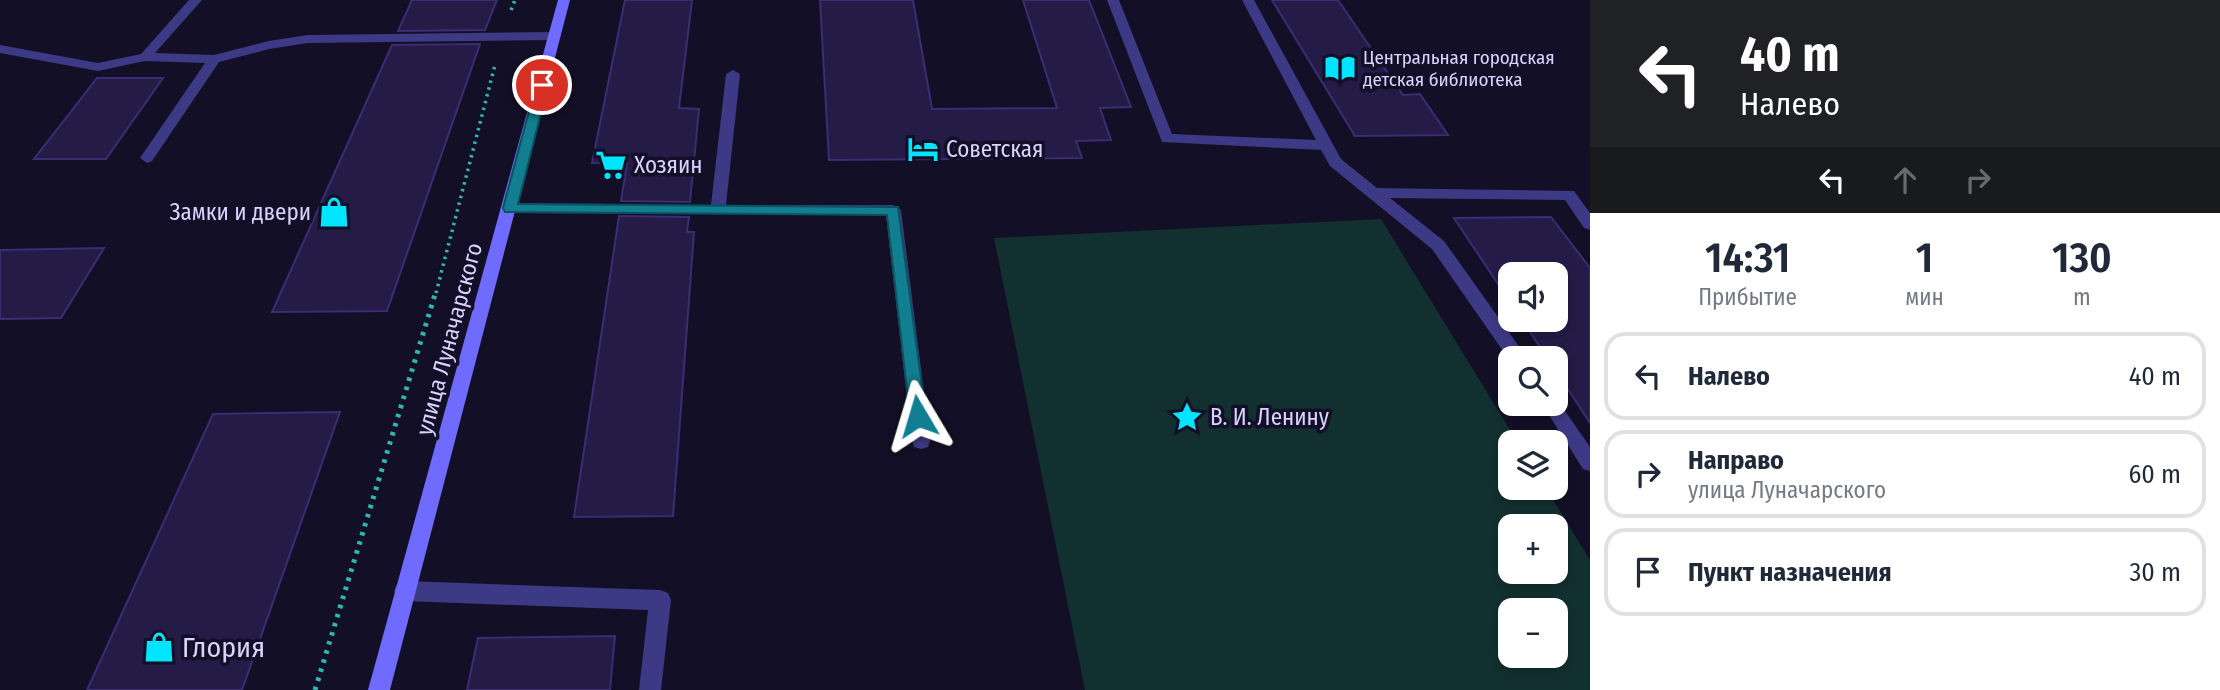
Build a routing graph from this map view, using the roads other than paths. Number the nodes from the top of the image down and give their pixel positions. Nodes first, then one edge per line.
1 (196, 0) edge
2 (564, 0) edge
3 (1113, 0) edge
4 (1248, 0) edge
5 (555, 36) junction
6 (0, 50) edge
7 (145, 57) junction
8 (214, 59) junction
9 (733, 75) dead end
10 (1325, 145) junction
11 (147, 158) dead end
12 (1374, 193) junction
13 (510, 208) junction
14 (718, 211) junction
15 (1590, 224) edge
16 (1510, 346) edge
17 (1559, 416) edge
18 (921, 441) dead end
19 (1590, 463) edge
20 (405, 590) junction
21 (379, 690) edge
22 (650, 690) edge

1 - 7 lane
2 - 5 street, улица Луначарского
3 - 10 lane
4 - 10 lane
5 - 8 lane
5 - 13 street, улица Луначарского
6 - 7 lane
7 - 8 lane
8 - 11 lane
9 - 14 lane
10 - 12 lane
12 - 15 lane
12 - 16 lane
13 - 14 lane
13 - 20 street, улица Луначарского
14 - 18 lane
17 - 19 lane
20 - 21 street, улица Луначарского
20 - 22 lane

